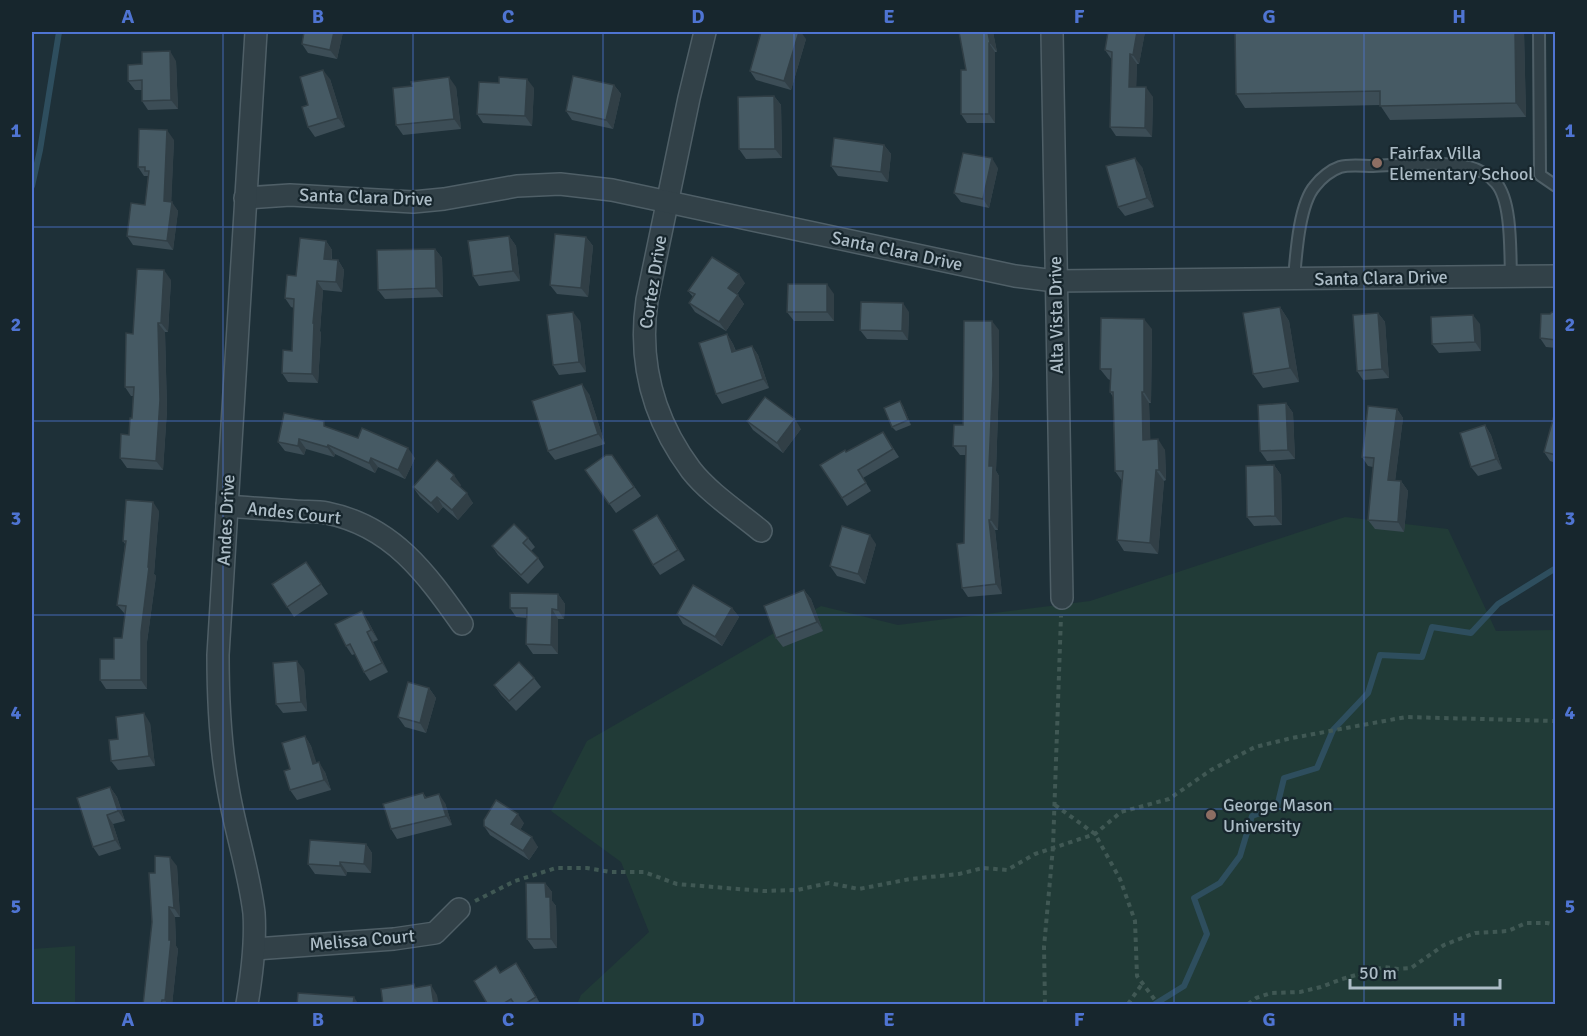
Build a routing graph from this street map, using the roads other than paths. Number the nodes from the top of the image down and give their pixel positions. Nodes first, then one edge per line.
1 (256, 32) edge
2 (705, 32) edge
3 (1052, 32) edge
4 (1539, 32) edge
5 (1556, 186) edge
6 (245, 198) junction
7 (667, 202) junction
8 (1511, 276) junction
9 (1556, 276) edge
10 (1294, 279) junction
11 (1055, 281) junction
12 (227, 506) junction
13 (761, 531) dead end
14 (1062, 598) road end
15 (462, 624) dead end
16 (459, 909) road end
17 (255, 949) junction
18 (248, 1005) edge

1 - 6 street, Andes Drive
2 - 7 street, Cortez Drive
3 - 11 street, Alta Vista Drive
4 - 5 lane
6 - 7 street, Santa Clara Drive
6 - 12 street, Andes Drive
7 - 11 street, Santa Clara Drive
7 - 13 street, Cortez Drive
8 - 9 street, Santa Clara Drive
8 - 10 street, Santa Clara Drive
8 - 10 lane
10 - 11 street, Santa Clara Drive
11 - 14 street, Alta Vista Drive
12 - 15 street, Andes Court
12 - 17 street, Andes Drive
16 - 17 street, Melissa Court
17 - 18 street, Andes Drive

